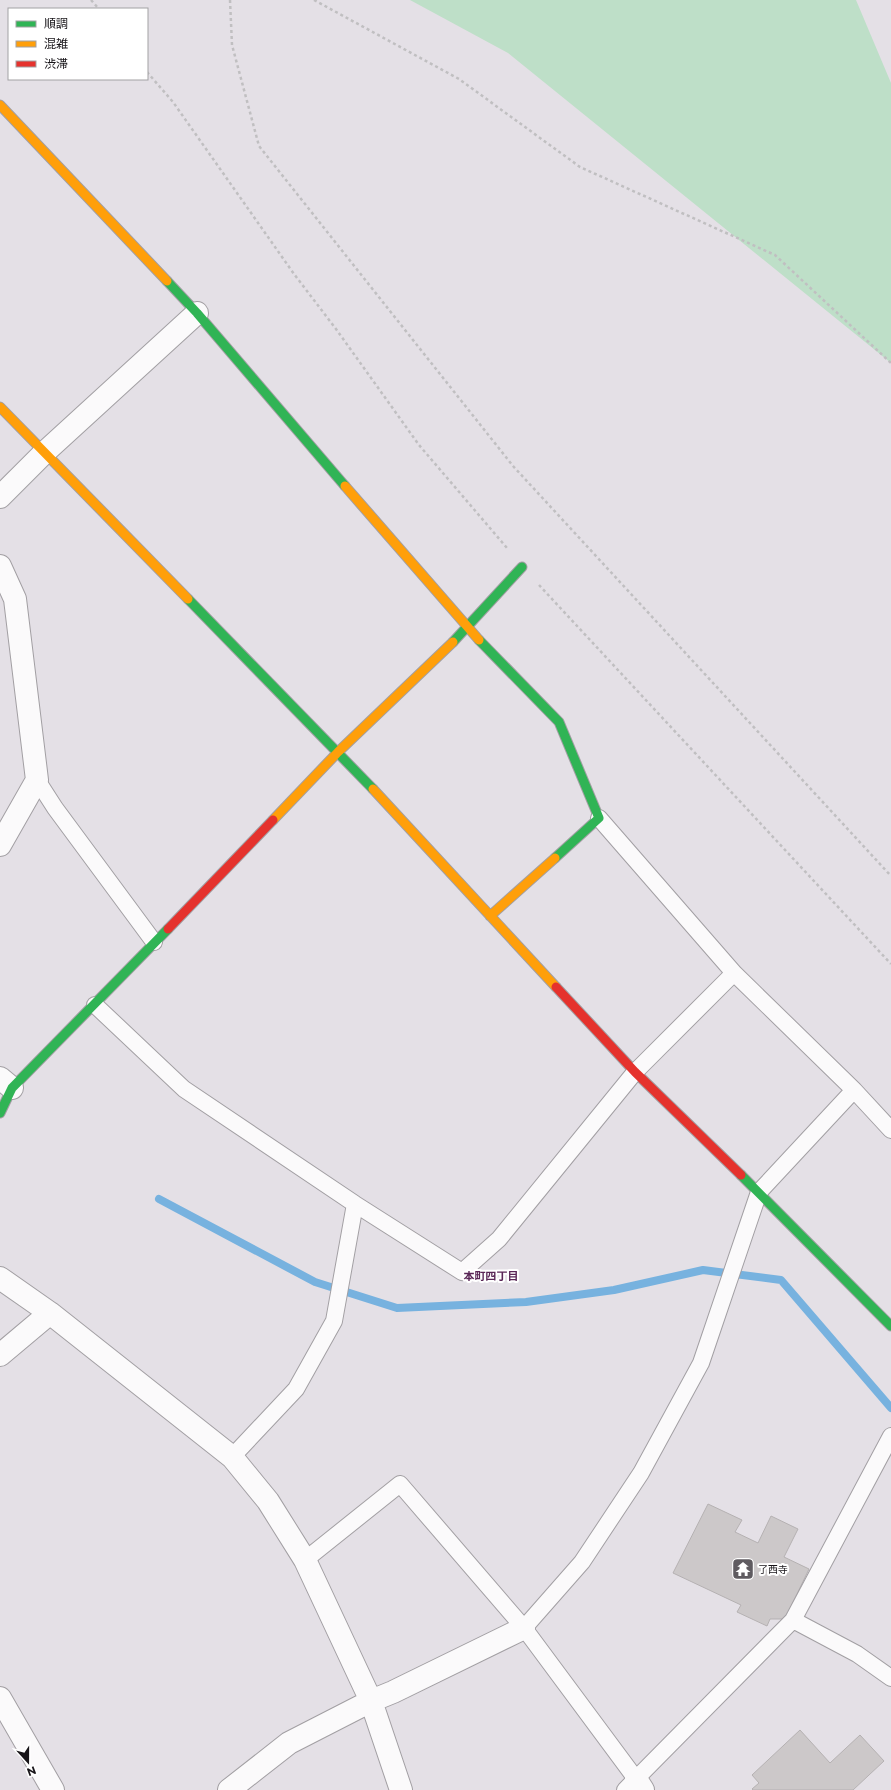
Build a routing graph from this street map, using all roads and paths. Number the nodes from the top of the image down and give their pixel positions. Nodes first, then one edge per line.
1 (91, 0) edge
2 (230, 0) edge
3 (314, 0) edge
4 (98, 8) edge
5 (148, 73) edge
6 (0, 106) edge
7 (197, 313) junction
8 (891, 363) edge
9 (0, 407) edge
10 (45, 452) junction
11 (0, 497) edge
12 (0, 566) edge
13 (522, 567) junction
14 (467, 628) junction
15 (338, 752) junction
16 (37, 780) junction
17 (599, 818) junction
18 (0, 845) edge
19 (891, 876) edge
20 (490, 916) junction
21 (154, 942) junction
22 (891, 964) edge
23 (734, 973) junction
24 (94, 1005) junction
25 (635, 1072) junction
26 (6, 1083) edge
27 (854, 1090) junction
28 (0, 1113) edge
29 (891, 1130) edge
30 (759, 1192) junction
31 (356, 1204) junction
32 (0, 1278) edge
33 (50, 1313) junction
34 (891, 1326) edge
35 (0, 1355) edge
36 (891, 1436) edge
37 (232, 1457) junction
38 (305, 1560) junction
39 (793, 1620) junction
40 (524, 1628) junction
41 (891, 1678) edge
42 (0, 1698) edge
43 (372, 1701) junction
44 (635, 1786) edge
45 (53, 1790) edge
46 (229, 1790) edge
47 (401, 1790) edge

1 - 4 path
2 - 19 path
3 - 8 path
5 - 13 path
6 - 7 street
7 - 10 street
7 - 14 street
9 - 10 street
10 - 11 street
10 - 15 street
12 - 16 street
13 - 14 street
13 - 22 path
14 - 15 street
14 - 17 street
15 - 20 street
15 - 21 street
16 - 18 street
16 - 21 lane
17 - 20 street
17 - 23 lane
20 - 25 street
21 - 24 street
23 - 25 lane
23 - 27 lane
24 - 26 street
24 - 31 lane
25 - 30 street
25 - 31 lane
26 - 28 street
27 - 29 lane
27 - 30 lane
30 - 34 street
30 - 40 lane
31 - 37 lane
32 - 33 street
33 - 35 street
33 - 37 street
36 - 39 lane
37 - 38 street
38 - 40 lane
38 - 43 street
39 - 41 lane
39 - 44 lane
40 - 43 street
40 - 44 lane
42 - 45 street
43 - 46 street
43 - 47 street

